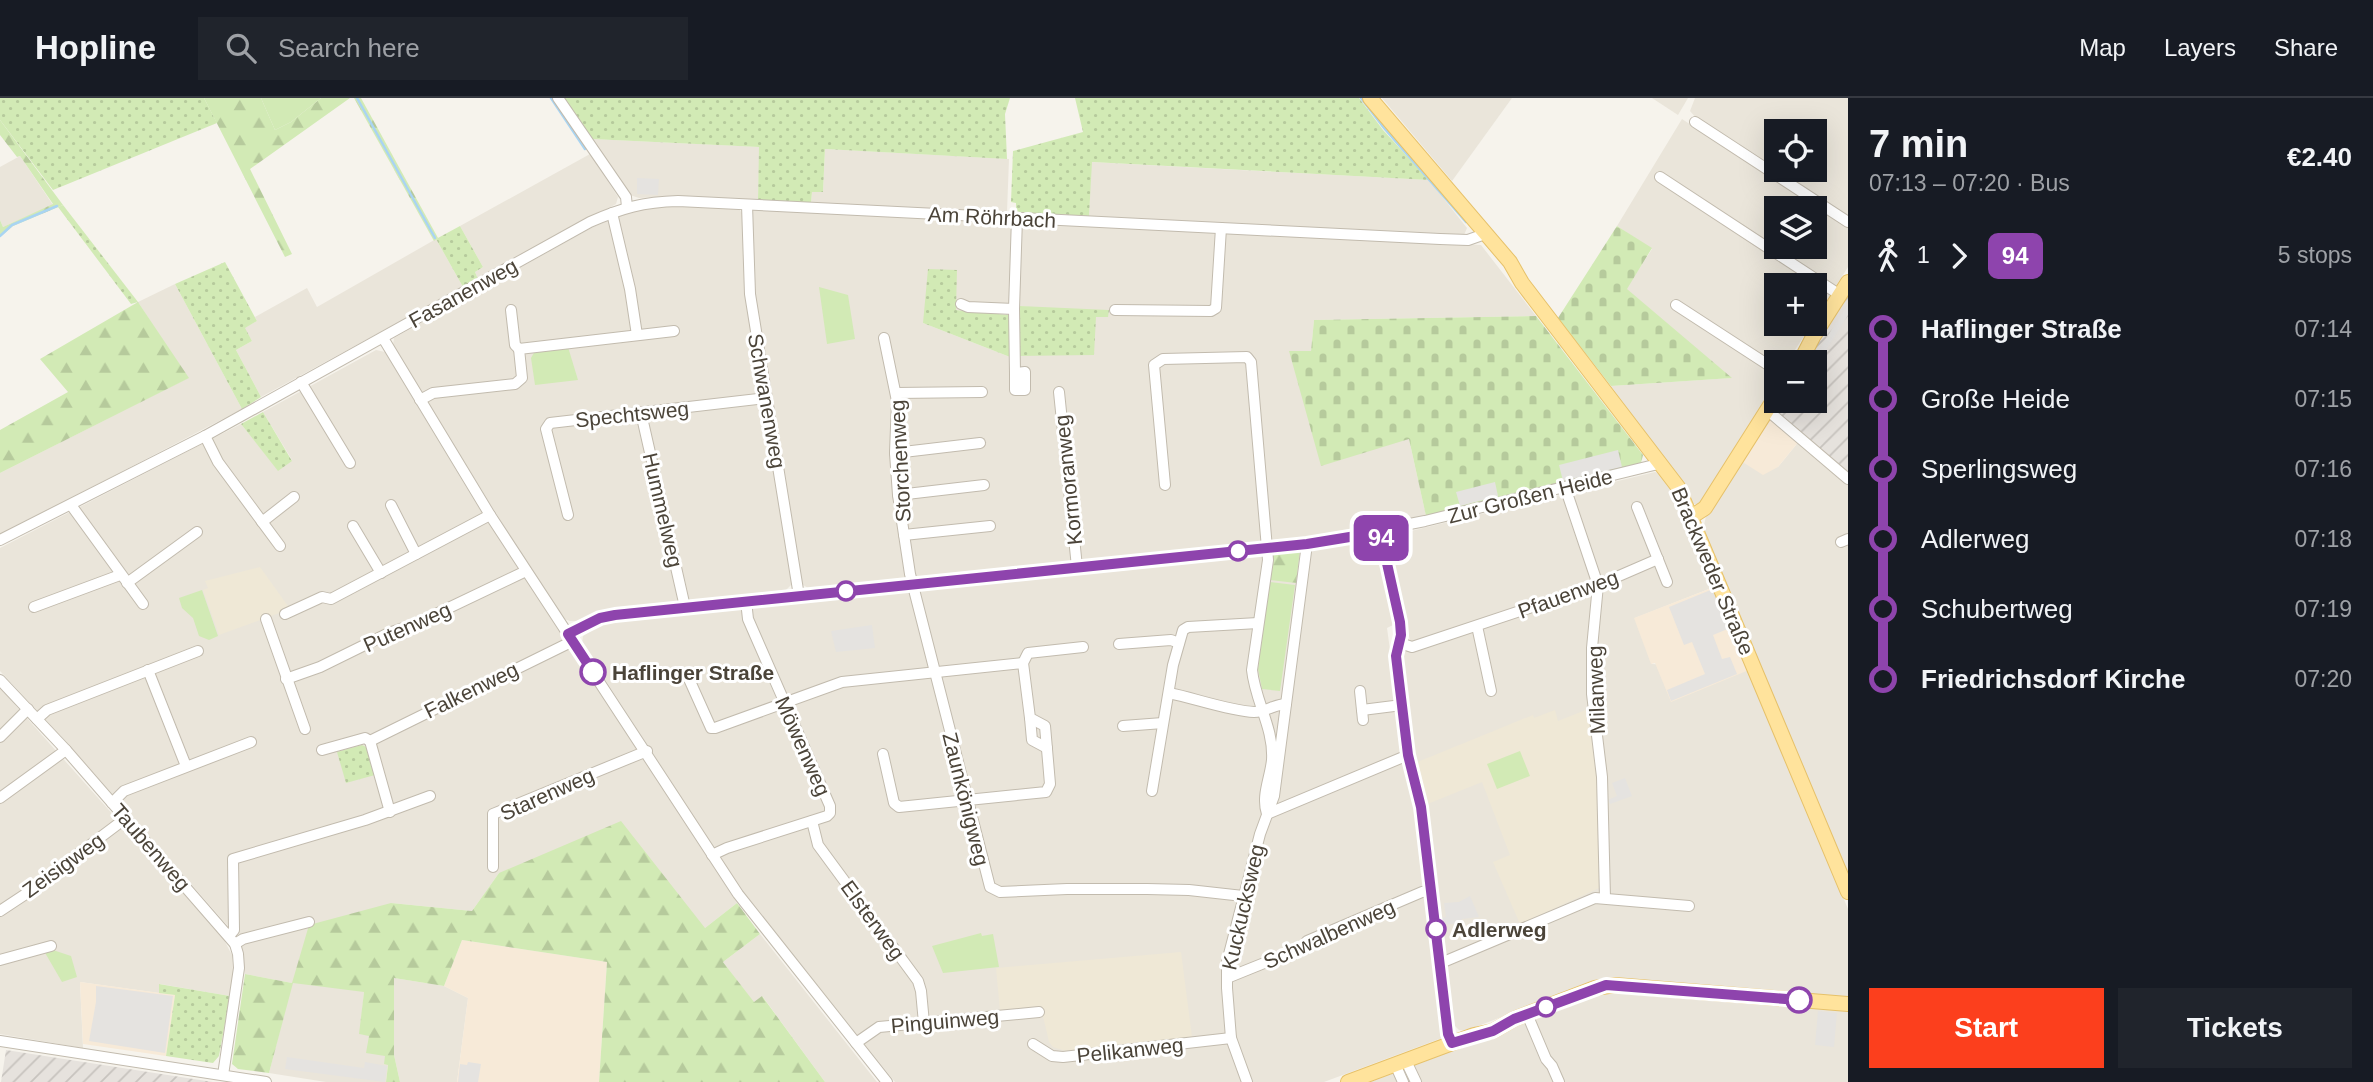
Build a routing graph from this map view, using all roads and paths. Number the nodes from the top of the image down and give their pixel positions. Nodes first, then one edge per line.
1 (558, 98) edge
2 (1370, 98) edge
3 (1695, 122) dead end
4 (1660, 177) dead end
5 (747, 205) junction
6 (627, 207) junction
7 (612, 213) junction
8 (1017, 218) junction
9 (1848, 222) edge
10 (1221, 229) junction
11 (1488, 238) junction
12 (1844, 289) edge
13 (961, 304) dead end
14 (1676, 305) dead end
15 (1014, 309) junction
16 (511, 310) dead end
17 (1115, 310) dead end
18 (674, 331) dead end
19 (637, 335) junction
20 (1813, 337) junction
21 (383, 338) junction
22 (884, 338) dead end
23 (519, 349) junction
24 (1801, 350) edge
25 (1806, 350) edge
26 (1764, 362) edge
27 (1015, 373) dead end
28 (301, 382) junction
29 (982, 392) dead end
30 (1059, 392) dead end
31 (896, 393) junction
32 (766, 398) junction
33 (420, 400) junction
34 (641, 413) junction
35 (1765, 413) edge
36 (1771, 413) edge
37 (205, 436) junction
38 (981, 443) dead end
39 (895, 453) junction
40 (1660, 461) junction
41 (350, 463) dead end
42 (1848, 479) edge
43 (984, 485) dead end
44 (1165, 485) dead end
45 (1565, 487) junction
46 (898, 495) junction
47 (294, 497) dead end
48 (71, 505) junction
49 (391, 505) dead end
50 (1637, 507) dead end
51 (568, 514) dead end
52 (490, 515) junction
53 (1691, 517) junction
54 (262, 522) junction
55 (353, 526) dead end
56 (990, 526) dead end
57 (197, 532) dead end
58 (1380, 532) junction
59 (904, 535) junction
60 (0, 540) edge
61 (1307, 544) junction
62 (279, 545) dead end
63 (1267, 548) junction
64 (416, 554) junction
65 (1658, 559) junction
66 (1077, 567) junction
67 (526, 571) junction
68 (381, 573) junction
69 (123, 579) junction
70 (1667, 582) dead end
71 (913, 584) junction
72 (1598, 585) junction
73 (799, 596) junction
74 (746, 601) junction
75 (143, 604) dead end
76 (34, 607) dead end
77 (685, 607) junction
78 (285, 614) dead end
79 (266, 619) dead end
80 (1258, 623) junction
81 (1477, 626) junction
82 (570, 638) junction
83 (1179, 643) junction
84 (1400, 643) junction
85 (1119, 644) dead end
86 (1083, 647) dead end
87 (198, 651) dead end
88 (1023, 663) junction
89 (148, 670) junction
90 (935, 672) junction
91 (286, 678) junction
92 (689, 679) dead end
93 (0, 680) edge
94 (1360, 691) dead end
95 (1491, 691) dead end
96 (1169, 693) junction
97 (785, 703) junction
98 (1286, 704) junction
99 (1402, 705) junction
100 (28, 709) junction
101 (1264, 712) junction
102 (37, 719) junction
103 (1163, 723) junction
104 (1122, 726) dead end
105 (305, 729) dead end
106 (0, 737) edge
107 (370, 741) junction
108 (251, 742) dead end
109 (66, 750) junction
110 (322, 750) dead end
111 (647, 751) junction
112 (883, 754) dead end
113 (1408, 755) junction
114 (186, 766) junction
115 (1152, 791) dead end
116 (430, 796) dead end
117 (0, 798) edge
118 (967, 800) junction
119 (112, 803) junction
120 (390, 812) junction
121 (1267, 814) junction
122 (126, 818) junction
123 (812, 821) junction
124 (712, 856) junction
125 (494, 867) dead end
126 (1431, 891) junction
127 (1848, 892) edge
128 (1243, 896) junction
129 (1605, 898) junction
130 (1689, 906) dead end
131 (0, 911) edge
132 (309, 922) dead end
133 (232, 940) junction
134 (51, 946) dead end
135 (0, 960) edge
136 (1441, 963) junction
137 (1227, 978) junction
138 (1848, 1004) edge
139 (1039, 1012) dead end
140 (1520, 1016) junction
141 (924, 1023) junction
142 (1231, 1038) junction
143 (0, 1041) edge
144 (856, 1043) junction
145 (1452, 1043) junction
146 (1033, 1044) dead end
147 (1401, 1062) junction
148 (223, 1075) junction
149 (266, 1082) edge
150 (887, 1082) edge
151 (1247, 1082) edge
152 (1348, 1082) edge
153 (1403, 1082) edge
154 (1416, 1082) edge
155 (1559, 1082) edge

1 - 6 street
2 - 11 main road, Brackweder Straße
3 - 9 street
4 - 12 street
5 - 6 street, Am Röhrbach
5 - 8 street, Am Röhrbach
5 - 32 street, Schwanenweg
6 - 7 street, Fasanenweg
7 - 19 street
7 - 21 street, Fasanenweg
8 - 10 street, Am Röhrbach
8 - 15 street
10 - 11 street, Am Röhrbach
10 - 17 street
11 - 40 main road, Brackweder Straße
12 - 20 main road
13 - 15 street
14 - 26 street
15 - 27 street
16 - 23 street
18 - 19 street
19 - 23 street
20 - 24 main road
20 - 25 main road
21 - 28 street, Fasanenweg
21 - 33 street
22 - 31 street, Storchenweg
23 - 33 street
28 - 37 street, Fasanenweg
28 - 41 street
29 - 31 street
30 - 66 street, Kormoranweg
31 - 39 street, Storchenweg
32 - 34 street, Spechtsweg
32 - 73 street, Schwanenweg
33 - 52 street
34 - 51 street, Spechtsweg
34 - 77 street, Hummelweg
35 - 53 main road
36 - 42 street
37 - 48 street, Fasanenweg
37 - 54 street
38 - 39 street
39 - 46 street, Storchenweg
40 - 45 street, Zur Großen Heide
40 - 53 main road, Brackweder Straße
43 - 46 street
44 - 63 street, Kuckucksweg
45 - 58 street, Zur Großen Heide
45 - 72 street, Milanweg
46 - 59 street, Storchenweg
47 - 54 street
48 - 60 street, Fasanenweg
48 - 69 street
49 - 64 street
50 - 65 street
52 - 64 street
52 - 67 street
53 - 127 main road, Brackweder Straße
54 - 62 street
55 - 68 street
56 - 59 street
57 - 69 street
58 - 61 street, Zur Großen Heide
58 - 84 street
59 - 71 street, Storchenweg
61 - 63 street, Zur Großen Heide
61 - 98 street, Kuckucksweg
63 - 66 street, Zur Großen Heide
63 - 80 street, Kuckucksweg
64 - 68 street
65 - 70 street
65 - 72 street, Pfauenweg
66 - 71 street, Zur Großen Heide
67 - 82 street
67 - 91 street, Putenweg
68 - 78 street
69 - 75 street
69 - 76 street
71 - 73 street, Zur Großen Heide
71 - 90 street, Zaunkönigweg
72 - 81 street, Pfauenweg
72 - 129 street, Milanweg
73 - 74 street, Zur Großen Heide
74 - 77 street, Zur Großen Heide
74 - 97 street, Möwenweg
77 - 82 street, Zur Großen Heide
79 - 91 street
80 - 83 street
80 - 101 street, Kuckucksweg
81 - 84 street, Pfauenweg
81 - 95 street
82 - 107 street, Falkenweg
82 - 111 street
83 - 85 street
83 - 96 street
84 - 99 street
86 - 88 street
87 - 89 street
88 - 90 street
88 - 118 street
89 - 102 street
89 - 114 street
90 - 97 street
90 - 118 street, Zaunkönigweg
91 - 105 street
92 - 97 street
93 - 100 street, Taubenweg
94 - 99 street
96 - 101 street
96 - 103 street
97 - 123 street, Möwenweg
98 - 101 street
98 - 121 street, Kuckucksweg
99 - 113 street
100 - 102 street, Taubenweg
100 - 106 street
101 - 121 street, Kuckucksweg
102 - 109 street, Taubenweg
103 - 104 street
103 - 115 street
107 - 110 street, Falkenweg
107 - 120 street
108 - 114 street
109 - 117 street
109 - 119 street, Taubenweg
111 - 124 street
111 - 125 street, Starenweg
112 - 118 street
113 - 121 street
113 - 126 street
114 - 119 street
116 - 120 street
118 - 128 street, Zaunkönigweg
119 - 122 street, Taubenweg
120 - 133 street
121 - 128 street, Kuckucksweg
122 - 131 street, Zeisigweg
122 - 133 street, Taubenweg
123 - 124 street
123 - 141 street, Elsterweg
124 - 144 street
126 - 136 street
126 - 137 street, Schwalbenweg
128 - 137 street, Kuckucksweg
129 - 130 street
129 - 136 street
132 - 133 street
133 - 148 street
134 - 135 street
136 - 145 street
137 - 142 street, Kuckucksweg
138 - 140 main road
139 - 141 street, Pinguinweg
140 - 145 main road
140 - 155 street
141 - 144 street, Pinguinweg
142 - 146 street, Pelikanweg
142 - 151 street, Kuckucksweg
143 - 148 street
144 - 150 street
145 - 147 main road
147 - 152 main road
147 - 153 street
147 - 154 street
148 - 149 street

